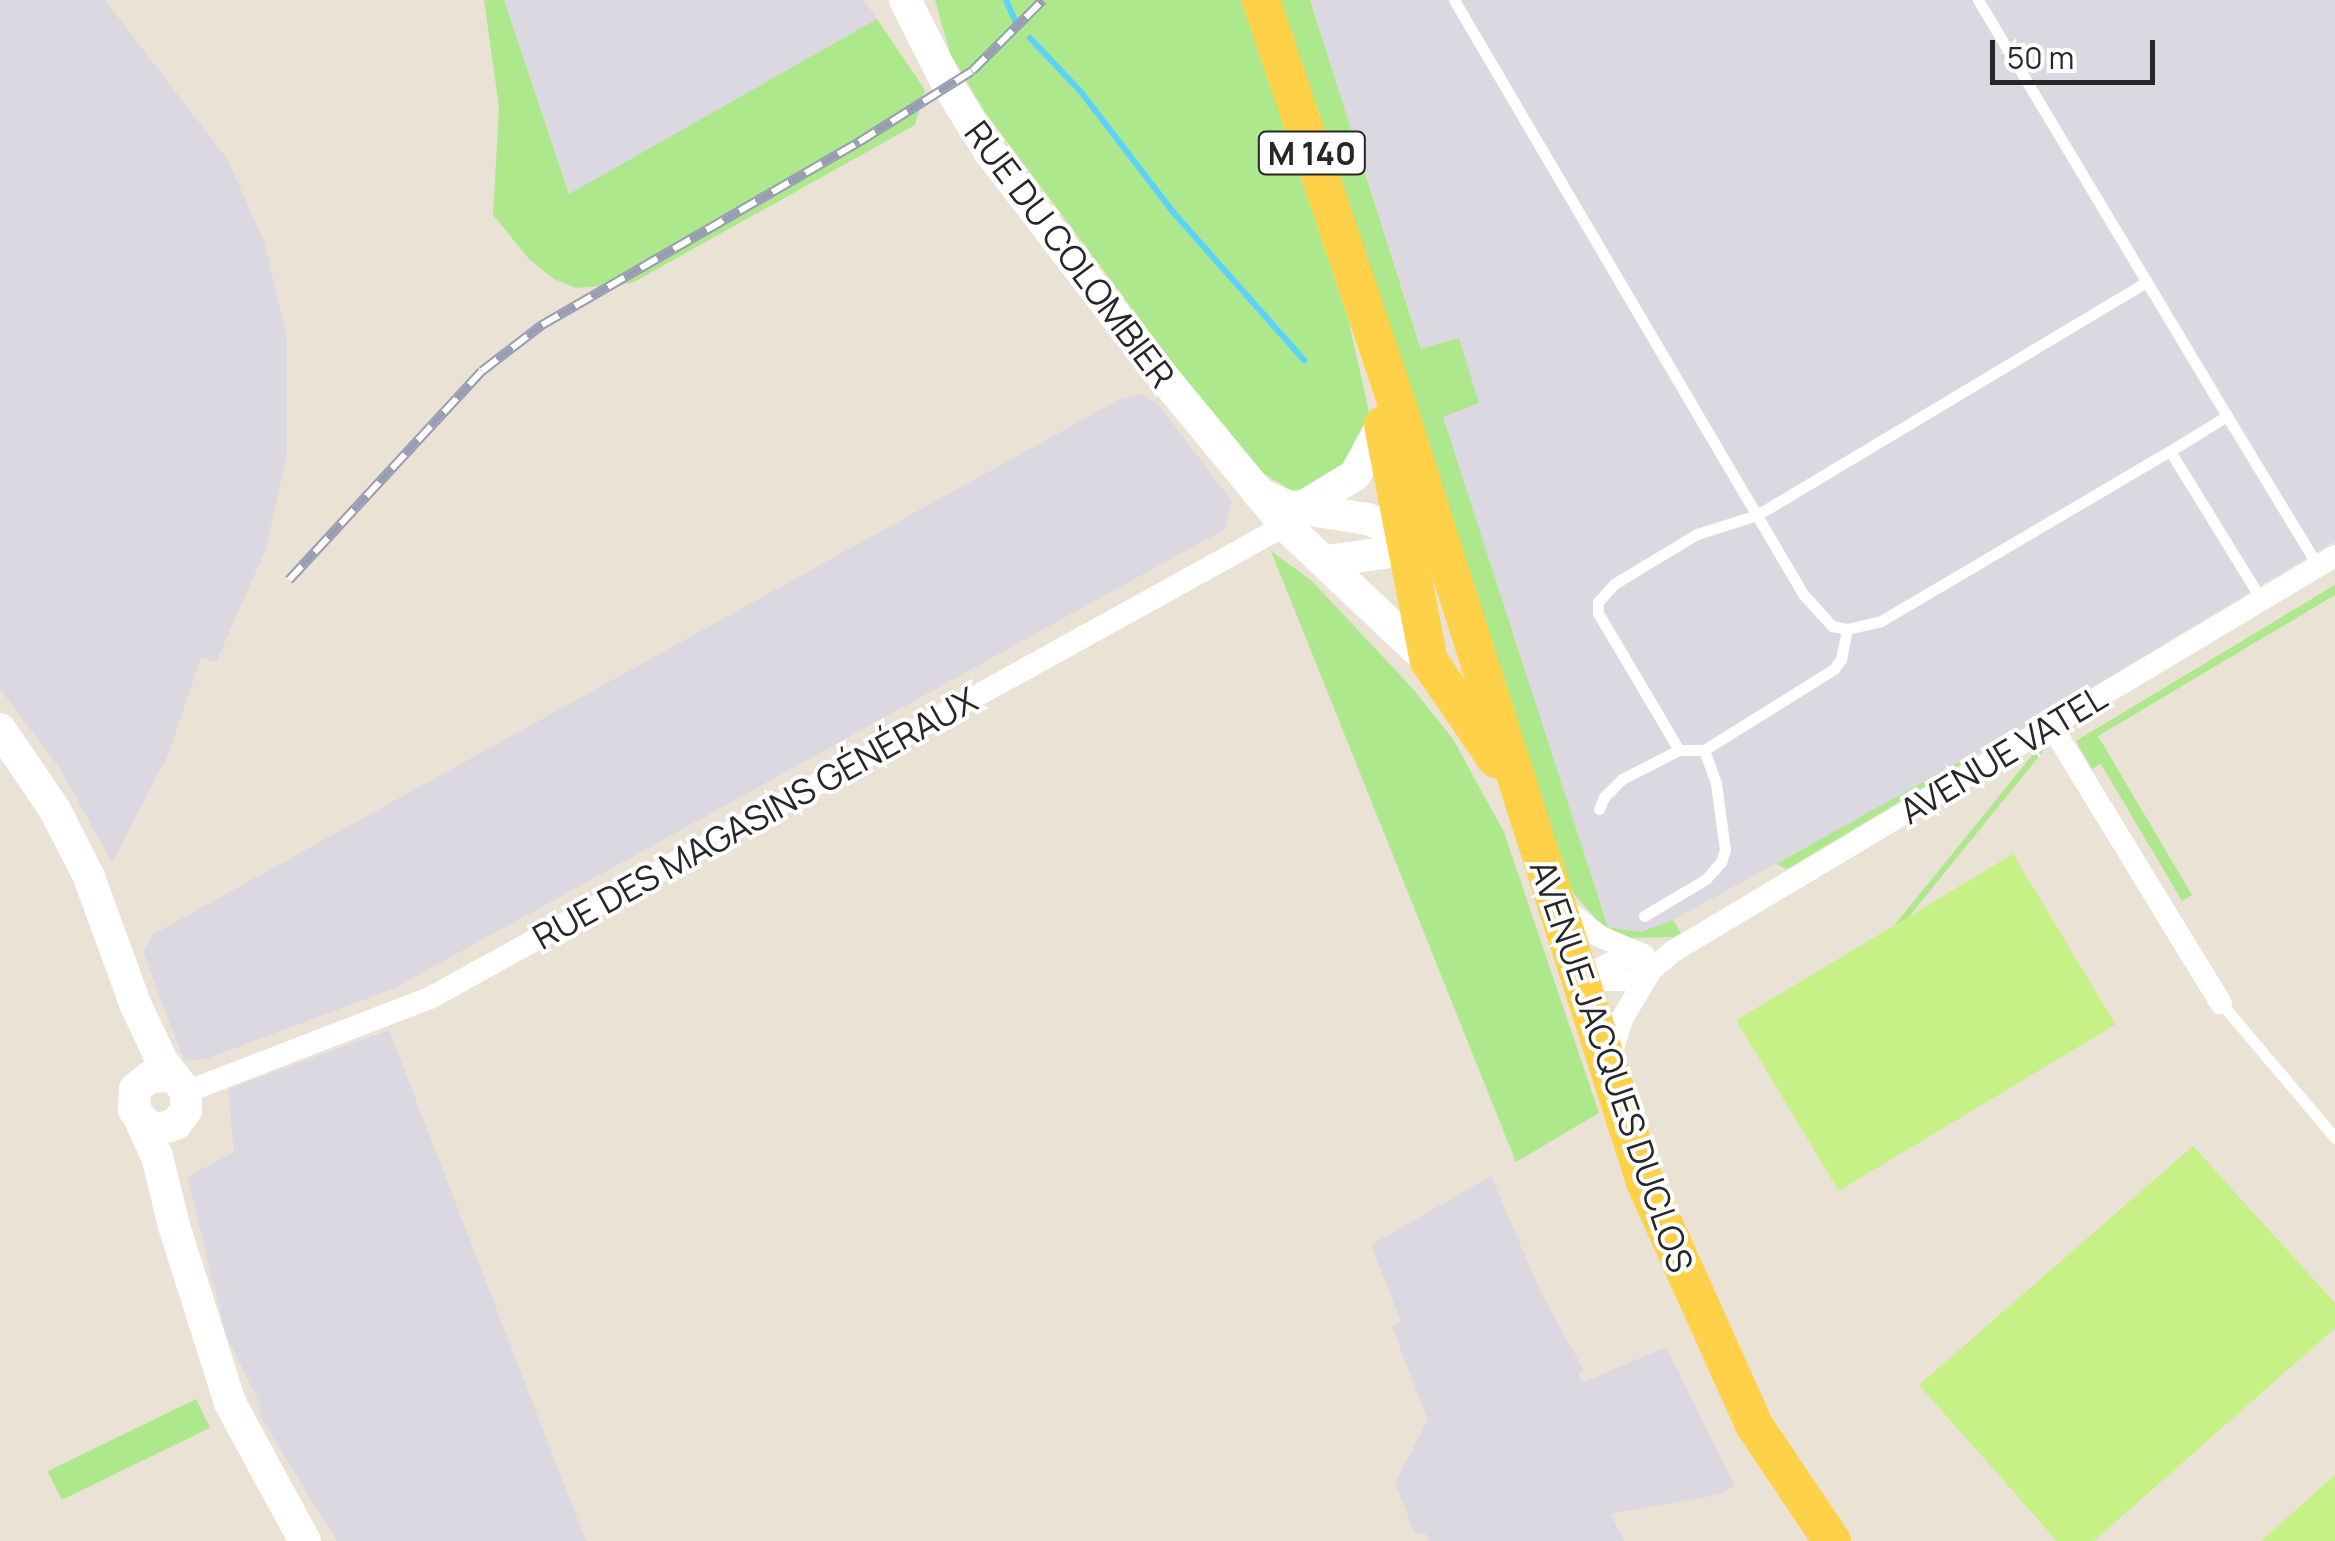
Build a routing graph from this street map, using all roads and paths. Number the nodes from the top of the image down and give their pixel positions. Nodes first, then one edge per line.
1 (905, 0) edge
2 (1261, 0) edge
3 (1454, 0) edge
4 (1978, 0) edge
5 (2147, 282) junction
6 (1362, 306) junction
7 (2227, 416) junction
8 (1383, 422) junction
9 (2170, 451) junction
10 (1757, 515) junction
11 (1295, 516) junction
12 (1419, 535) junction
13 (1327, 561) junction
14 (2327, 561) edge
15 (2261, 599) junction
16 (1847, 630) junction
17 (1429, 661) junction
18 (2051, 725) junction
19 (0, 728) edge
20 (1679, 750) junction
21 (1704, 750) junction
22 (1520, 795) junction
23 (1599, 808) dead end
24 (1552, 897) junction
25 (1644, 916) dead end
26 (1648, 962) junction
27 (123, 977) junction
28 (1577, 980) junction
29 (2221, 1003) joint
30 (1607, 1068) junction
31 (179, 1084) junction
32 (138, 1104) junction
33 (176, 1124) junction
34 (2335, 1138) edge
35 (163, 1178) junction
36 (297, 1528) edge
37 (1832, 1541) edge

1 - 11 main road, RUE DU COLOMBIER
2 - 6 main road, M 140
3 - 10 lane
4 - 5 lane
5 - 7 lane
5 - 10 lane
6 - 8 main road, M 140
6 - 12 main road, M 140
7 - 9 lane
7 - 14 lane
8 - 11 main road
8 - 12 main road, M 140
9 - 15 lane
9 - 16 lane
10 - 16 lane
10 - 20 lane
11 - 12 main road
11 - 13 main road, RUE DU COLOMBIER
11 - 31 street, RUE DES MAGASINS GÉNÉRAUX
12 - 13 main road
12 - 17 main road, M 140
12 - 22 main road, M 140
13 - 17 main road, RUE DU COLOMBIER
14 - 15 street, AVENUE VATEL
15 - 18 street, AVENUE VATEL
16 - 21 lane
17 - 22 main road, M 140
18 - 26 street, AVENUE VATEL
18 - 29 street
19 - 27 main road
20 - 21 lane
20 - 23 lane
21 - 25 lane
22 - 24 main road, AVENUE JACQUES DUCLOS
24 - 26 street
24 - 28 main road, AVENUE JACQUES DUCLOS
26 - 28 street, AVENUE VATEL
26 - 30 street
27 - 31 main road
27 - 32 main road
28 - 30 main road, AVENUE JACQUES DUCLOS
29 - 34 lane
30 - 37 main road, AVENUE JACQUES DUCLOS
31 - 32 main road
31 - 33 main road
32 - 33 main road
32 - 35 main road
33 - 35 main road
35 - 36 main road

